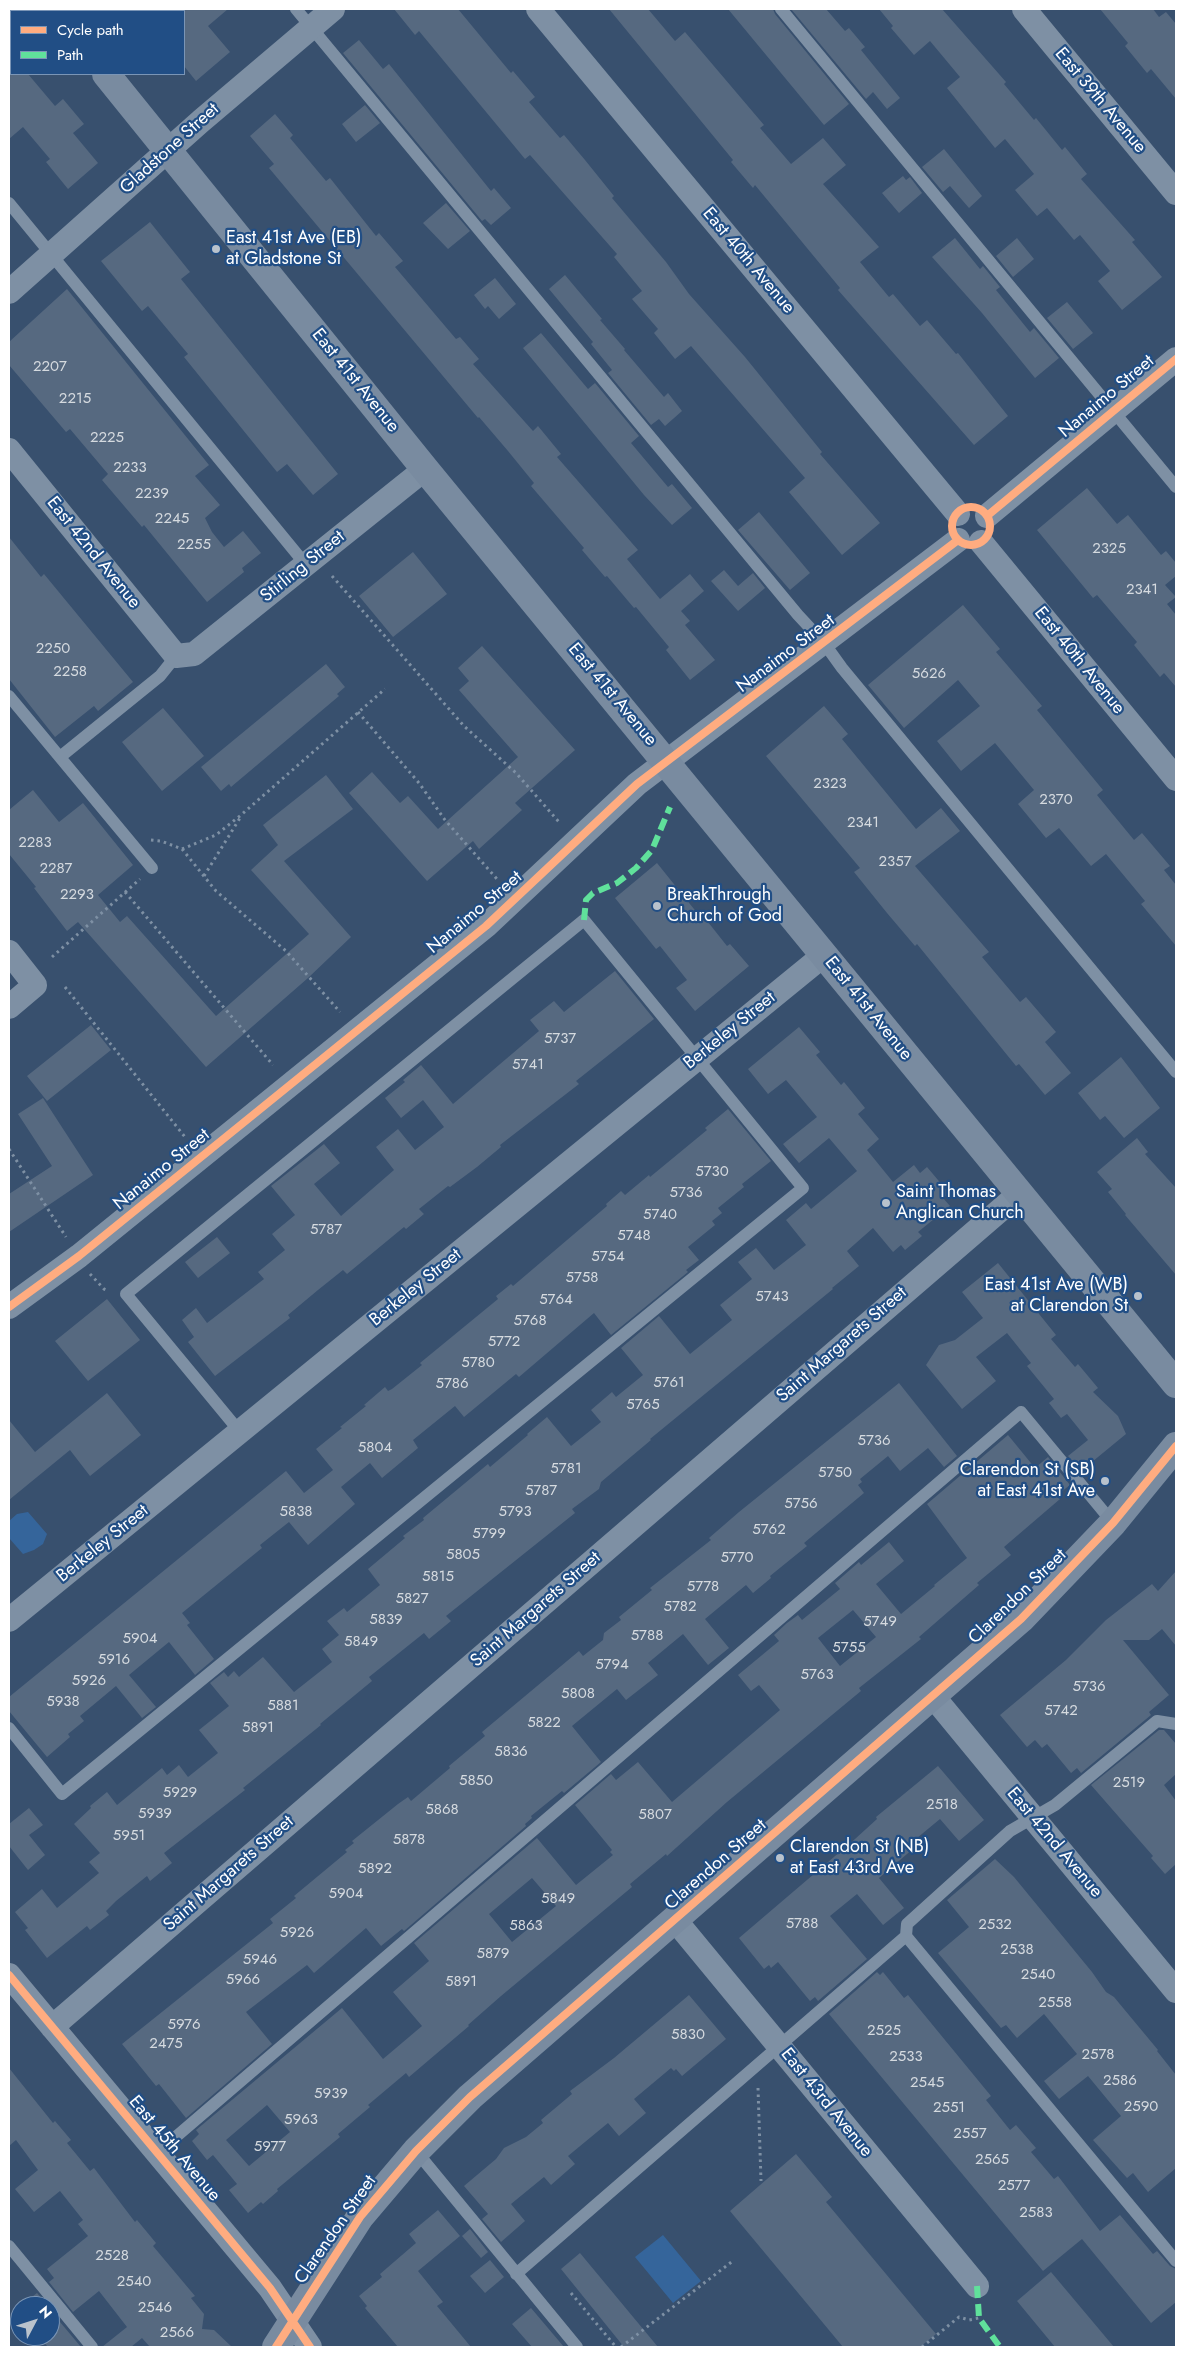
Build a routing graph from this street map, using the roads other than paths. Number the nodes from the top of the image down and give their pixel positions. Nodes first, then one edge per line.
1 (296, 9) edge
2 (333, 9) edge
3 (538, 9) edge
4 (781, 9) edge
5 (1024, 9) edge
6 (311, 27) junction
7 (107, 75) edge
8 (169, 150) junction
9 (1176, 193) edge
10 (9, 203) edge
11 (51, 254) junction
12 (9, 292) edge
13 (1176, 359) edge
14 (1115, 411) junction
15 (9, 450) edge
16 (425, 468) junction
17 (1176, 487) edge
18 (958, 514) junction
19 (987, 516) junction
20 (970, 541) junction
21 (306, 565) junction
22 (824, 643) junction
23 (176, 656) junction
24 (9, 696) edge
25 (60, 757) junction
26 (667, 762) junction
27 (1176, 779) edge
28 (152, 868) road end
29 (9, 952) edge
30 (824, 955) junction
31 (9, 1007) edge
32 (696, 1058) junction
33 (1176, 1072) edge
34 (1020, 1193) junction
35 (9, 1306) edge
36 (1176, 1384) edge
37 (240, 1432) junction
38 (1176, 1446) edge
39 (1113, 1523) junction
40 (9, 1620) edge
41 (932, 1695) junction
42 (1176, 1724) edge
43 (9, 1728) edge
44 (1033, 1818) junction
45 (675, 1920) junction
46 (906, 1936) junction
47 (9, 1975) edge
48 (1176, 1991) edge
49 (52, 2026) junction
50 (771, 2053) junction
51 (416, 2151) junction
52 (157, 2153) junction
53 (9, 2246) edge
54 (1176, 2261) edge
55 (516, 2274) junction
56 (977, 2286) dead end
57 (292, 2320) junction
58 (92, 2347) edge
59 (276, 2347) edge
60 (310, 2347) edge
61 (577, 2347) edge

1 - 6 lane
2 - 6 street, Gladstone Street
3 - 18 street, East 40th Avenue
4 - 14 lane
5 - 9 street, East 39th Avenue
6 - 8 street, Gladstone Street
6 - 22 lane
7 - 8 main road, East 41st Avenue
8 - 11 street, Gladstone Street
8 - 16 main road, East 41st Avenue
10 - 11 lane
11 - 12 street, Gladstone Street
11 - 21 lane
13 - 14 street, Nanaimo Street
14 - 17 lane
14 - 19 street, Nanaimo Street
15 - 23 street, East 42nd Avenue
16 - 21 street, Stirling Street
16 - 26 main road, East 41st Avenue
18 - 19 street
18 - 20 street
19 - 20 street
20 - 22 street, Nanaimo Street
20 - 27 street, East 40th Avenue
21 - 23 street, Stirling Street
22 - 26 street, Nanaimo Street
22 - 33 lane
23 - 25 lane
24 - 25 lane
25 - 28 lane
26 - 30 main road, East 41st Avenue
26 - 35 street, Nanaimo Street
29 - 31 street
30 - 32 street, Berkeley Street
30 - 34 main road, East 41st Avenue
32 - 37 street, Berkeley Street
32 - 37 lane
32 - 43 lane
34 - 36 main road, East 41st Avenue
34 - 49 street, Saint Margarets Street
37 - 40 street, Berkeley Street
38 - 39 main road, Clarendon Street
39 - 41 main road, Clarendon Street
39 - 52 lane
41 - 44 street, East 42nd Avenue
41 - 45 main road, Clarendon Street
42 - 44 lane
44 - 46 lane
44 - 48 street, East 42nd Avenue
45 - 50 street, East 43rd Avenue
45 - 51 main road, Clarendon Street
46 - 50 lane
46 - 54 lane
47 - 49 street, East 45th Avenue
49 - 52 street, East 45th Avenue
50 - 55 lane
50 - 56 street, East 43rd Avenue
51 - 55 lane
51 - 57 main road, Clarendon Street
52 - 57 street, East 45th Avenue
53 - 58 lane
55 - 61 lane
57 - 59 main road, Clarendon Street
57 - 60 street, East 45th Avenue

